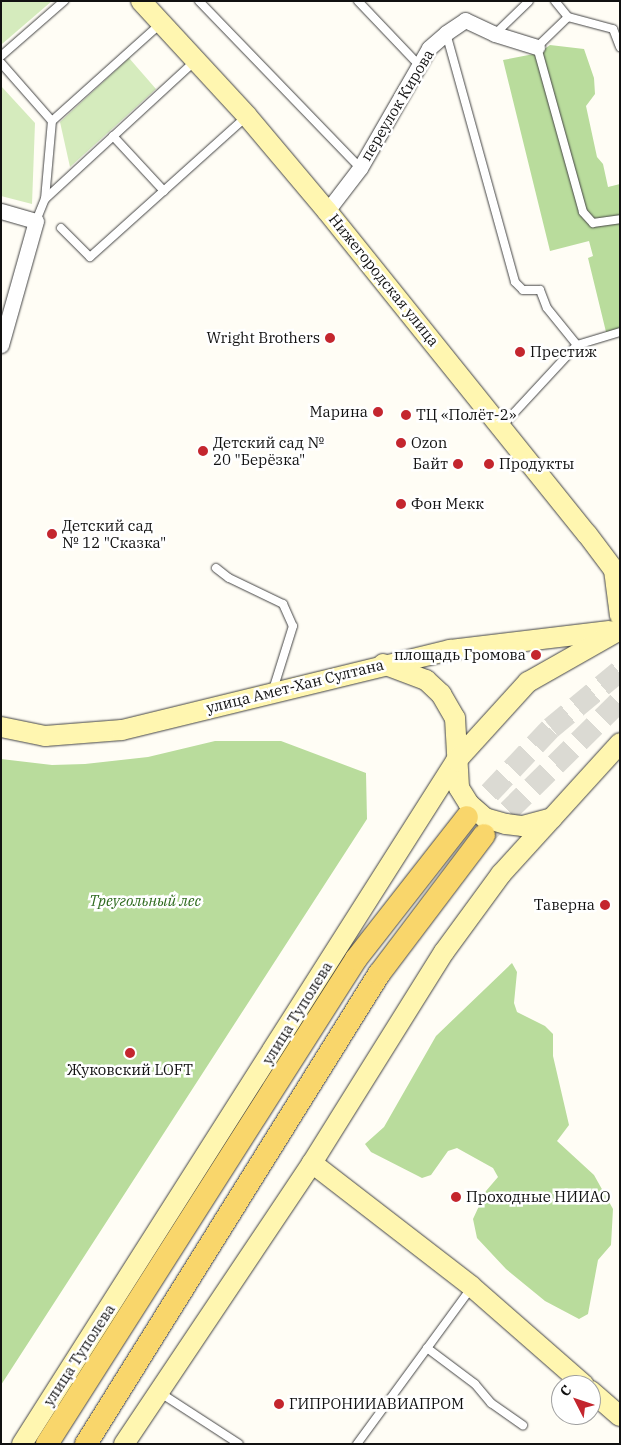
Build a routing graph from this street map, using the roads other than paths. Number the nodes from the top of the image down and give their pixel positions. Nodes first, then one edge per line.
1 (64, 1) edge
2 (140, 1) edge
3 (199, 1) edge
4 (358, 1) edge
5 (529, 1) edge
6 (555, 1) edge
7 (568, 17) junction
8 (162, 23) junction
9 (617, 30) edge
10 (446, 33) junction
11 (495, 34) junction
12 (537, 47) junction
13 (620, 47) edge
14 (1, 56) edge
15 (196, 60) junction
16 (1, 63) edge
17 (420, 65) junction
18 (247, 116) junction
19 (52, 121) junction
20 (113, 136) junction
21 (360, 168) junction
22 (164, 191) junction
23 (45, 199) junction
24 (327, 210) junction
25 (1, 211) edge
26 (620, 219) edge
27 (36, 221) junction
28 (61, 228) dead end
29 (620, 332) edge
30 (1, 345) edge
31 (577, 345) junction
32 (502, 427) junction
33 (216, 568) dead end
34 (617, 571) edge
35 (620, 616) edge
36 (620, 630) edge
37 (383, 664) junction
38 (272, 692) junction
39 (1, 726) edge
40 (620, 743) edge
41 (456, 761) junction
42 (467, 817) tunnel mouth
43 (552, 818) junction
44 (484, 835) tunnel mouth
45 (368, 967) junction
46 (312, 1163) junction
47 (471, 1286) junction
48 (427, 1348) junction
49 (573, 1375) edge
50 (159, 1392) junction
51 (601, 1400) edge
52 (620, 1416) edge
53 (523, 1425) dead end
54 (22, 1444) edge
55 (47, 1444) edge
56 (86, 1444) edge
57 (124, 1444) edge
58 (239, 1444) edge
59 (357, 1444) edge

1 - 14 lane
2 - 8 main road, Нижегородская улица
3 - 21 lane
4 - 17 lane
5 - 11 lane
6 - 7 lane
7 - 9 lane
7 - 12 lane
8 - 15 main road, Нижегородская улица
8 - 19 lane
9 - 13 lane
10 - 11 street, переулок Кирова
10 - 17 street, переулок Кирова
10 - 31 lane
11 - 12 street, переулок Кирова
12 - 26 lane
15 - 18 main road, Нижегородская улица
15 - 20 lane
16 - 19 lane
17 - 21 street, переулок Кирова
18 - 22 lane
18 - 24 main road, Нижегородская улица
19 - 23 lane
20 - 22 lane
20 - 23 lane
21 - 24 street, переулок Кирова
22 - 28 lane
23 - 27 lane
24 - 32 main road, Нижегородская улица
25 - 27 street
27 - 30 street
29 - 31 lane
31 - 32 lane
32 - 34 main road, Нижегородская улица
33 - 38 lane
34 - 35 main road, Нижегородская улица
36 - 37 main road, улица Амет-Хан Султана
36 - 41 main road, улица Туполева
37 - 38 main road, улица Амет-Хан Султана
37 - 41 main road
38 - 39 main road, улица Амет-Хан Султана
40 - 43 main road
41 - 43 main road
41 - 54 main road, улица Туполева
42 - 45 main road, улица Туполева
43 - 46 main road
44 - 45 main road, улица Туполева
45 - 55 main road, улица Туполева
45 - 56 main road, улица Туполева
46 - 47 main road
46 - 50 main road
47 - 48 lane
47 - 49 main road
48 - 53 lane
48 - 59 lane
50 - 57 main road
50 - 58 lane
51 - 52 main road

